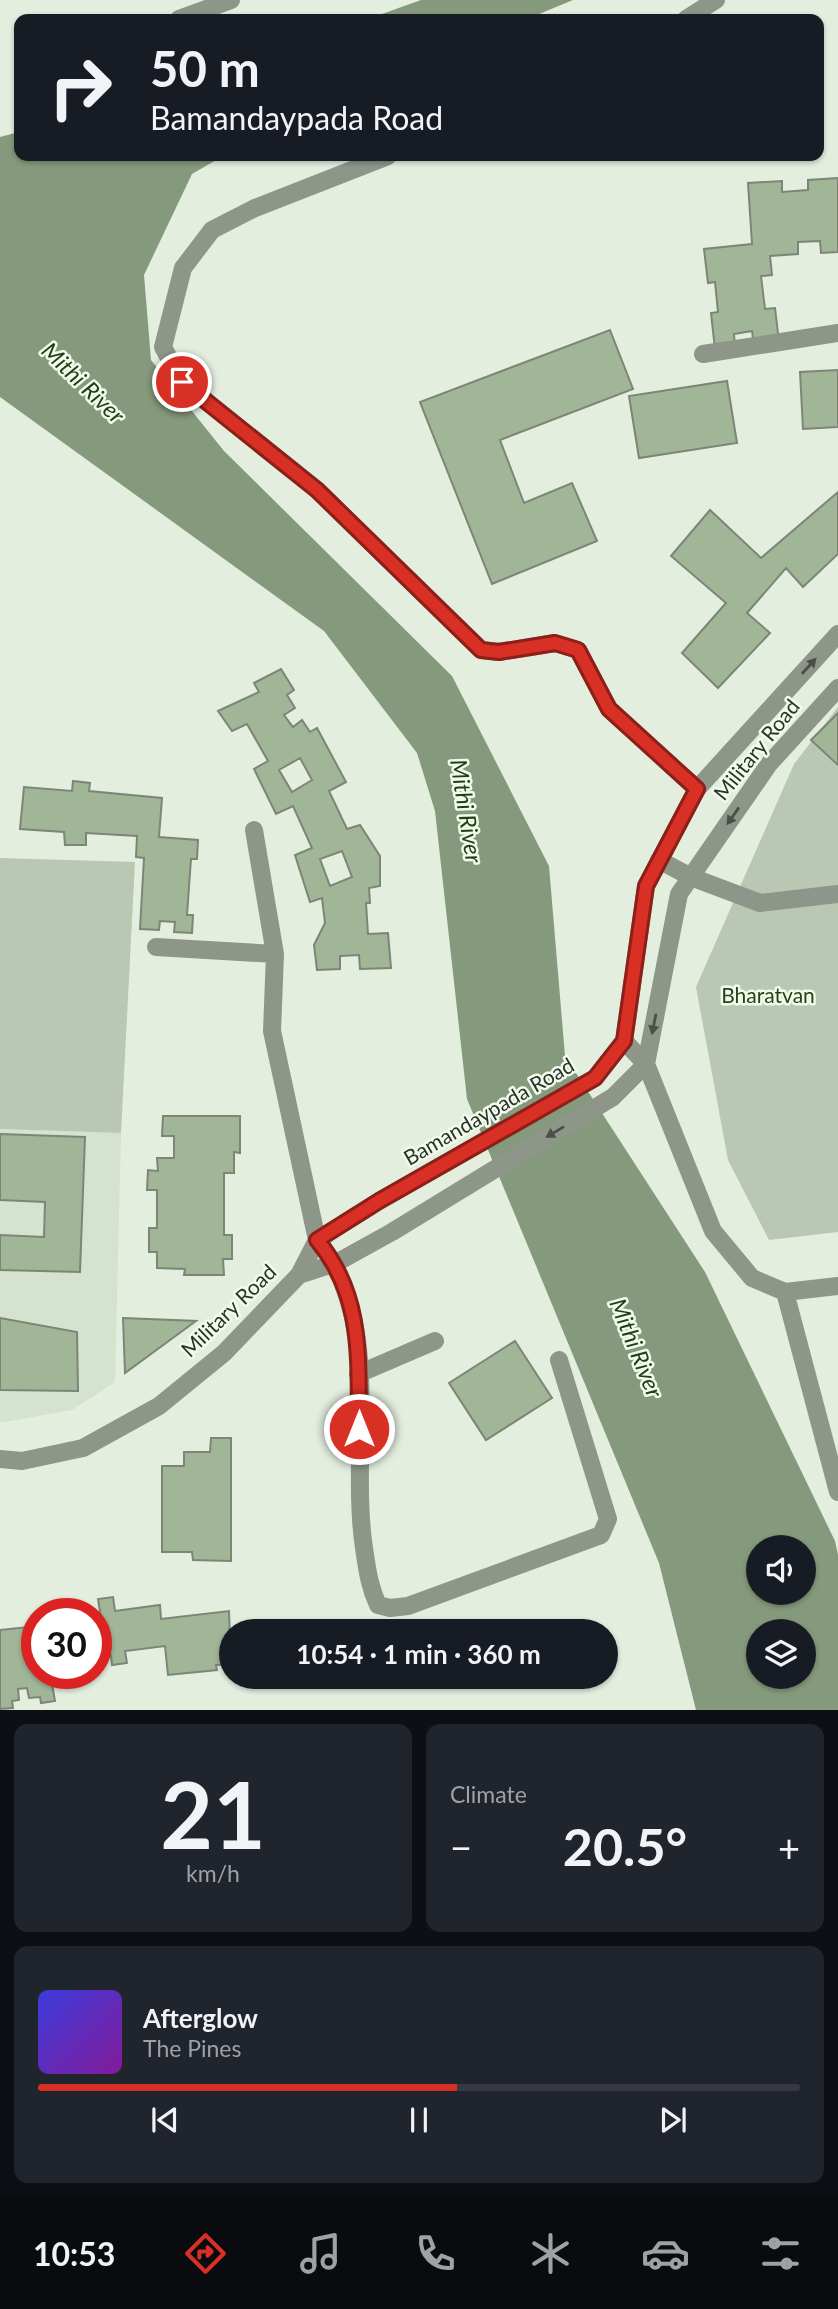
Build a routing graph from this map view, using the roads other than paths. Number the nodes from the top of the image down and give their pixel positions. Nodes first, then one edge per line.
1 (231, 0) edge
2 (716, 0) edge
3 (193, 14) edge
4 (694, 14) edge
5 (375, 161) edge
6 (838, 334) edge
7 (703, 354) dead end
8 (838, 634) edge
9 (838, 688) edge
10 (697, 789) junction
11 (254, 830) dead end
12 (659, 860) junction
13 (691, 877) junction
14 (838, 894) edge
15 (156, 947) dead end
16 (275, 954) junction
17 (624, 1041) junction
18 (646, 1064) junction
19 (317, 1240) junction
20 (336, 1263) junction
21 (299, 1275) junction
22 (838, 1286) edge
23 (785, 1292) junction
24 (435, 1342) dead end
25 (559, 1360) dead end
26 (358, 1374) junction
27 (0, 1458) edge
28 (838, 1492) edge

1 - 3 street
2 - 4 street
5 - 10 street
6 - 7 street
10 -> 8 street
9 -> 13 street, Military Road
10 - 12 street
11 - 16 street
12 - 13 street
12 - 17 street
13 - 14 street
13 -> 18 street, Military Road
15 - 16 street
16 - 19 street
17 - 18 street
17 - 19 street, Bamandaypada Road
18 -> 20 street, Military Road
18 - 23 street
19 - 20 street
19 - 21 street
20 - 21 street, Military Road
20 - 26 street
21 - 27 street, Military Road
22 - 23 street
23 - 28 street
24 - 26 street
25 - 26 street

